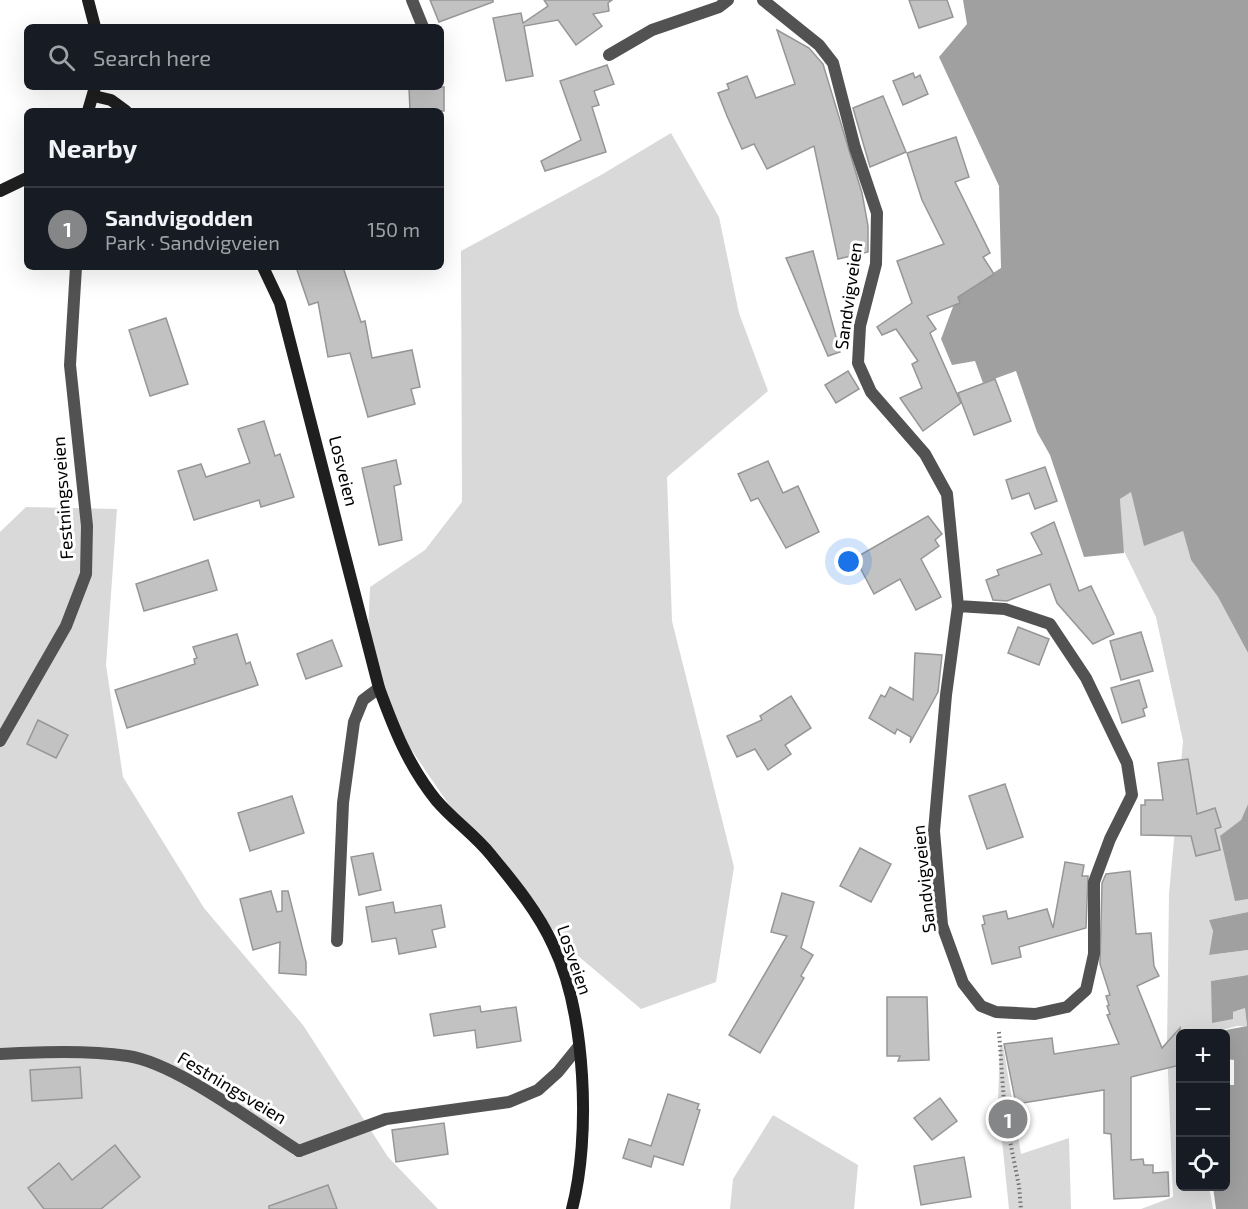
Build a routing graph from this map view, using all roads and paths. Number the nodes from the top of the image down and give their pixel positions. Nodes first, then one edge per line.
1 (88, 0) edge
2 (412, 0) edge
3 (728, 0) edge
4 (763, 0) edge
5 (94, 24) edge
6 (422, 24) edge
7 (609, 55) dead end
8 (95, 91) edge
9 (89, 108) edge
10 (122, 108) edge
11 (24, 179) edge
12 (0, 191) edge
13 (76, 270) edge
14 (264, 270) edge
15 (958, 606) junction
16 (379, 687) junction
17 (0, 741) edge
18 (337, 941) dead end
19 (996, 1012) junction
20 (579, 1046) junction
21 (0, 1054) edge
22 (572, 1209) edge
23 (1021, 1209) edge

1 - 5 street
2 - 6 street
3 - 7 street
4 - 15 street, Sandvigveien
8 - 9 street
8 - 10 street
11 - 12 street
13 - 17 street, Festningsveien
14 - 16 street, Losveien
15 - 19 street, Sandvigveien
15 - 19 street
16 - 18 street
16 - 20 street, Losveien
19 - 23 path
20 - 21 street, Festningsveien
20 - 22 street, Losveien

